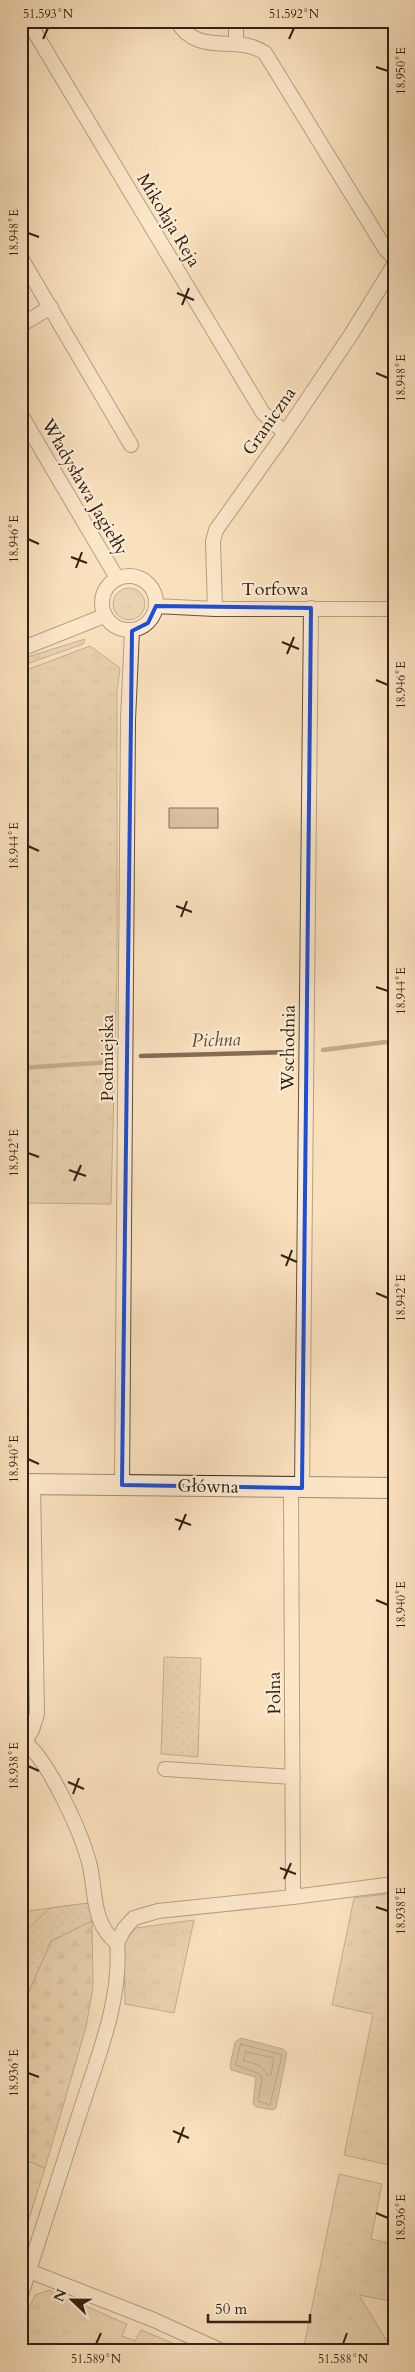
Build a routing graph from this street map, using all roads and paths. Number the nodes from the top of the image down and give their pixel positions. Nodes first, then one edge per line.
1 (28, 21) edge
2 (177, 21) edge
3 (236, 21) edge
4 (236, 44) junction
5 (21, 258) edge
6 (394, 258) edge
7 (394, 265) edge
8 (51, 306) junction
9 (21, 324) edge
10 (21, 415) edge
11 (285, 433) junction
12 (131, 445) dead end
13 (117, 578) junction
14 (156, 606) junction
15 (311, 608) junction
16 (215, 609) junction
17 (394, 609) edge
18 (104, 616) junction
19 (132, 631) junction
20 (21, 649) edge
21 (27, 1484) edge
22 (122, 1485) junction
23 (296, 1488) junction
24 (394, 1488) edge
25 (23, 1740) edge
26 (165, 1769) dead end
27 (293, 1777) junction
28 (394, 1884) edge
29 (293, 1897) junction
30 (117, 1943) junction
31 (29, 2271) junction
32 (21, 2295) edge
33 (222, 2351) edge

1 - 11 street, Mikołaja Reja
2 - 4 street
3 - 4 street
4 - 6 street
5 - 8 street
7 - 11 street, Graniczna
8 - 9 street
8 - 12 street
10 - 13 street, Władysława Jagiełły
11 - 16 street, Graniczna
13 - 14 street
13 - 18 street
14 - 16 street, Torfowa
14 - 19 street
15 - 16 street, Torfowa
15 - 17 street, Torfowa
15 - 23 street, Wschodnia
18 - 19 street
18 - 20 street
19 - 22 street, Podmiejska
21 - 22 street, Główna
21 - 25 street
22 - 23 street, Główna
23 - 24 street, Główna
23 - 27 street, Polna
25 - 30 street
26 - 27 street
27 - 29 street, Polna
28 - 29 street
29 - 30 street
30 - 31 street
31 - 32 street
31 - 33 street

